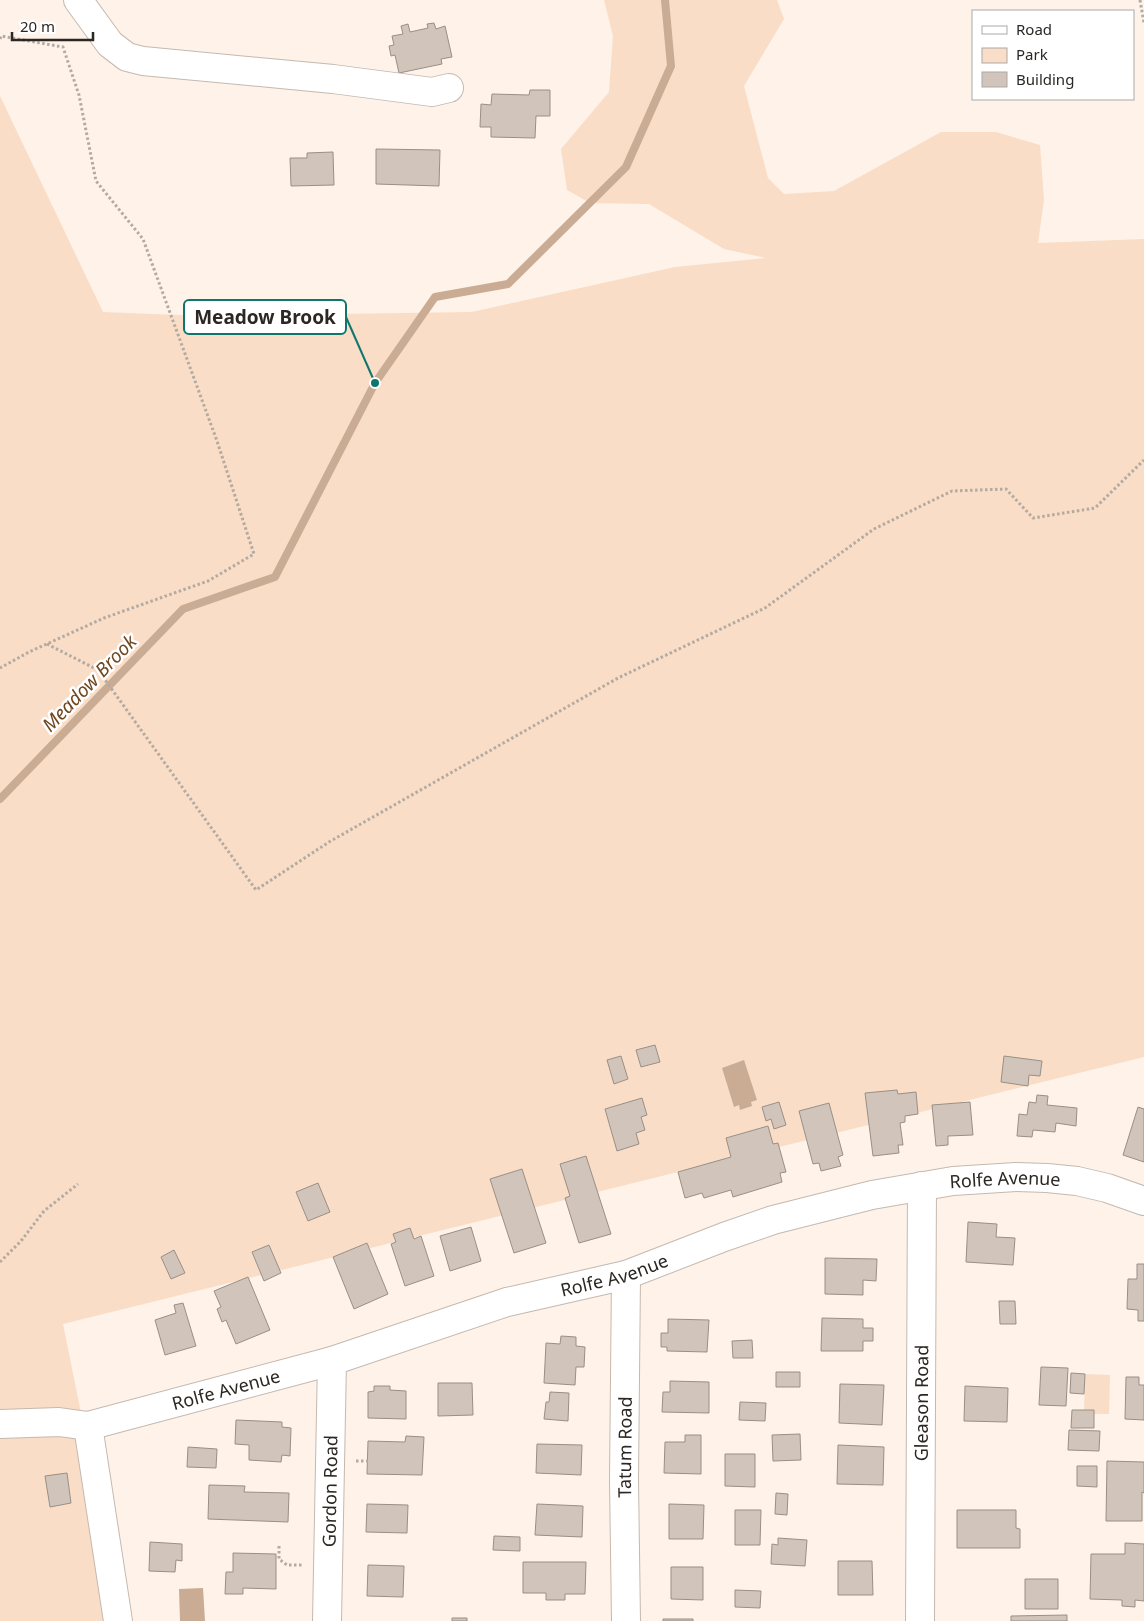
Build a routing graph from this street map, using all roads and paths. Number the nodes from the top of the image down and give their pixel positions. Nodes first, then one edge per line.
1 (78, 0) edge
2 (1140, 0) edge
3 (1144, 23) edge
4 (0, 39) edge
5 (449, 88) dead end
6 (1144, 460) edge
7 (47, 644) junction
8 (0, 668) edge
9 (78, 1184) dead end
10 (922, 1186) junction
11 (1144, 1201) edge
12 (0, 1262) edge
13 (626, 1275) junction
14 (332, 1361) junction
15 (0, 1424) edge
16 (88, 1426) junction
17 (279, 1546) dead end
18 (310, 1565) dead end
19 (118, 1621) edge
20 (328, 1621) edge
21 (626, 1621) edge
22 (920, 1621) edge

1 - 5 street
2 - 3 path
4 - 7 path
6 - 7 path
7 - 8 path
9 - 12 path
10 - 11 street, Rolfe Avenue
10 - 13 street, Rolfe Avenue
10 - 22 street, Gleason Road
13 - 14 street, Rolfe Avenue
13 - 21 street, Tatum Road
14 - 16 street, Rolfe Avenue
14 - 20 street, Gordon Road
15 - 16 street
16 - 19 street
17 - 18 path

